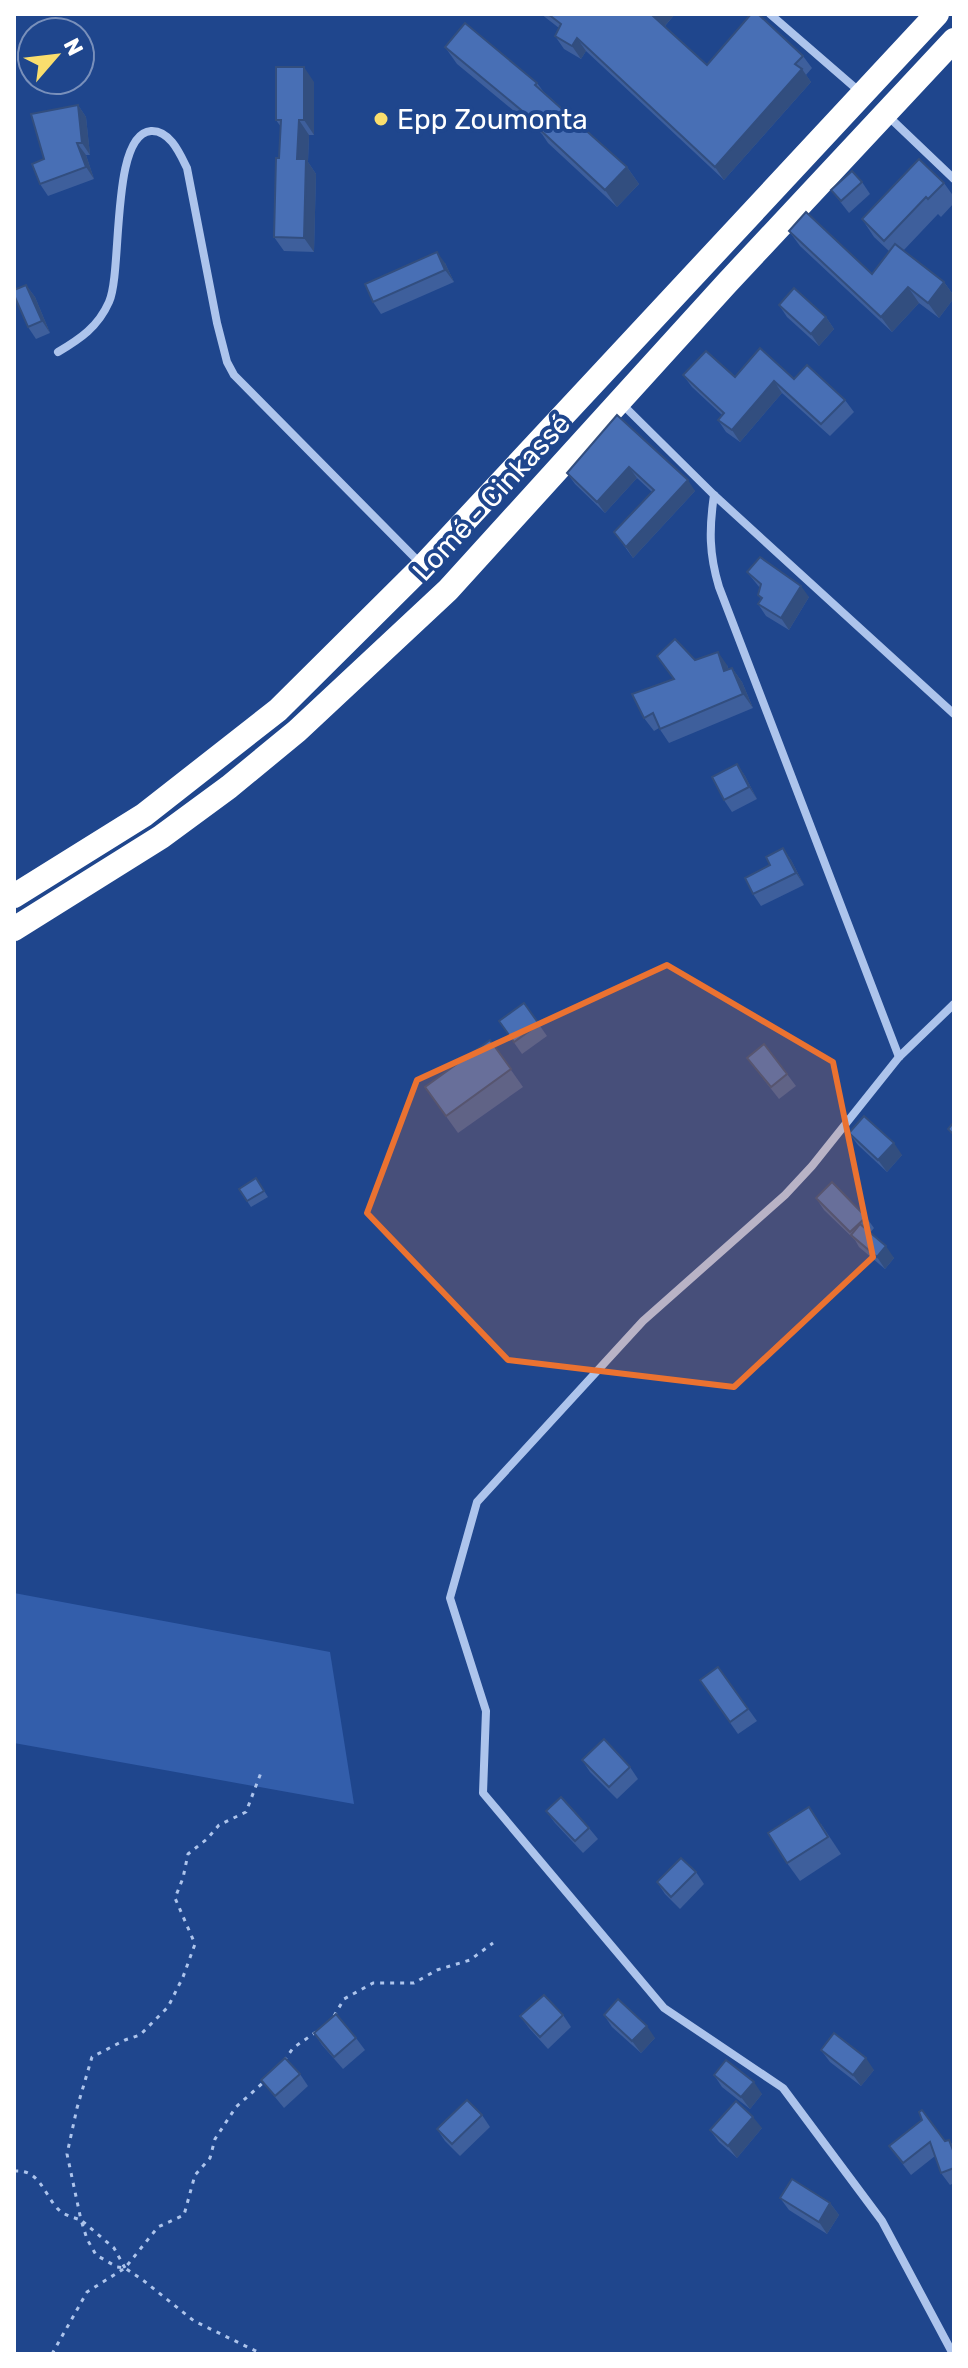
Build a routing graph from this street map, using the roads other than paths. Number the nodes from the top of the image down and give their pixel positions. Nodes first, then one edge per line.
1 (770, 14) edge
2 (937, 14) edge
3 (954, 40) edge
4 (864, 95) junction
5 (885, 114) junction
6 (954, 179) edge
7 (707, 264) junction
8 (727, 283) junction
9 (58, 352) dead end
10 (620, 401) junction
11 (714, 495) junction
12 (423, 566) junction
13 (954, 714) edge
14 (14, 896) edge
15 (14, 929) edge
16 (954, 1004) edge
17 (899, 1057) junction
18 (953, 2354) edge

1 - 4 street
2 - 4 highway, Lomé - Cinkassé
3 - 5 highway, Lomé - Cinkassé
4 - 7 highway, Lomé - Cinkassé
5 - 6 street
5 - 8 highway, Lomé - Cinkassé
7 - 8 highway
7 - 12 highway, Lomé - Cinkassé
8 - 10 highway, Lomé - Cinkassé
9 - 12 street
10 - 11 street
10 - 15 highway, Lomé - Cinkassé
11 - 13 street
11 - 17 street
12 - 14 highway, Lomé - Cinkassé
16 - 17 street
17 - 18 street

